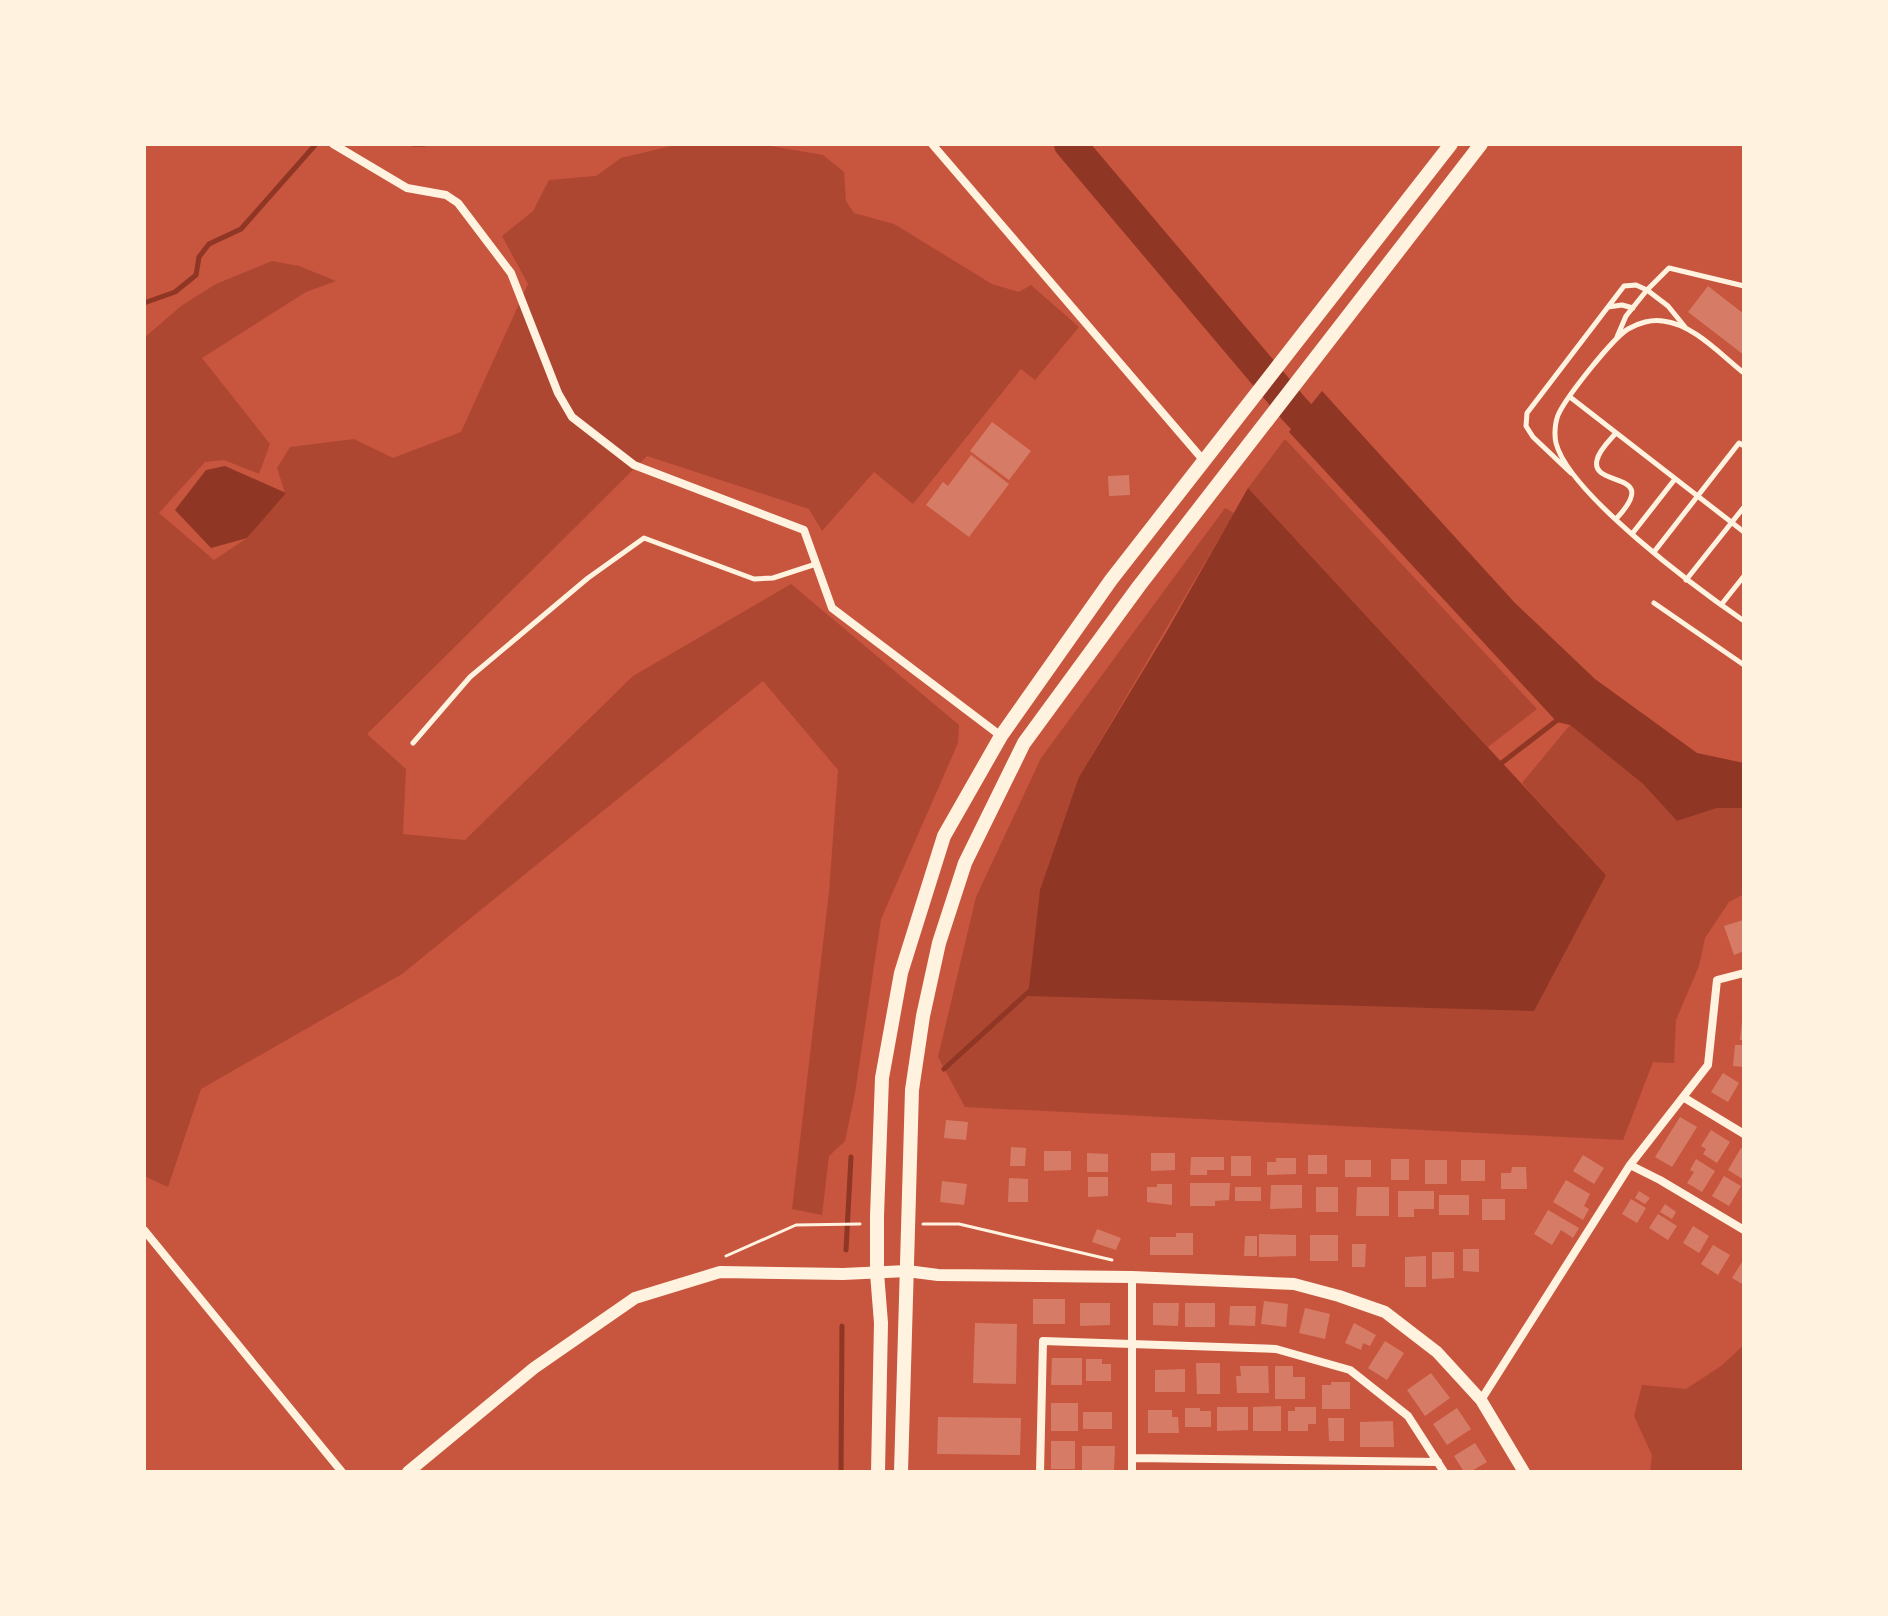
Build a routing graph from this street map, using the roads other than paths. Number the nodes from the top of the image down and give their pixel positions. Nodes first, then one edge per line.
1 (333, 144) edge
2 (932, 144) edge
3 (1451, 144) edge
4 (1481, 144) edge
5 (1744, 286) edge
6 (1647, 290) junction
7 (1608, 307) junction
8 (1633, 308) junction
9 (1685, 327) junction
10 (1617, 338) junction
11 (1744, 373) edge
12 (1570, 397) junction
13 (1616, 433) junction
14 (1744, 446) edge
15 (1204, 461) junction
16 (1573, 474) junction
17 (1675, 479) junction
18 (1697, 497) junction
19 (1744, 507) edge
20 (1616, 519) junction
21 (1732, 522) junction
22 (1744, 532) edge
23 (1632, 534) junction
24 (1654, 552) junction
25 (816, 564) junction
26 (1744, 576) edge
27 (1686, 580) junction
28 (1654, 603) dead end
29 (1721, 605) junction
30 (1744, 621) edge
31 (1744, 665) edge
32 (1001, 736) junction
33 (413, 743) dead end
34 (1744, 973) edge
35 (1683, 1097) junction
36 (1744, 1134) edge
37 (1630, 1165) junction
38 (144, 1230) edge
39 (1744, 1230) edge
40 (907, 1271) junction
41 (877, 1273) junction
42 (1132, 1277) junction
43 (1131, 1344) junction
44 (1481, 1400) junction
45 (1132, 1458) junction
46 (1438, 1462) junction
47 (342, 1472) edge
48 (408, 1472) edge
49 (878, 1472) edge
50 (901, 1472) edge
51 (1040, 1472) edge
52 (1132, 1472) edge
53 (1444, 1472) edge
54 (1524, 1472) edge

1 - 25 street
2 - 15 street
3 - 15 main road
4 - 40 main road
5 - 6 lane
6 - 7 lane
6 - 8 lane
6 - 9 lane
7 - 8 lane
7 - 16 lane
8 - 10 lane
9 - 10 lane
9 - 11 lane
10 - 12 lane
12 - 13 lane
12 - 16 lane
13 - 17 lane
13 - 20 lane
14 - 18 lane
15 - 32 main road
16 - 20 lane
17 - 18 lane
17 - 23 lane
18 - 21 lane
18 - 24 lane
19 - 21 lane
20 - 23 lane
21 - 22 lane
21 - 27 lane
23 - 24 lane
24 - 27 lane
25 - 32 street
25 - 33 lane
26 - 29 lane
27 - 29 lane
28 - 31 lane
29 - 30 lane
32 - 41 main road
34 - 35 street
35 - 36 street
35 - 37 street
37 - 39 street
37 - 44 street
38 - 47 street
40 - 41 street
40 - 42 street
40 - 50 main road
41 - 48 street
41 - 49 main road
42 - 43 street
42 - 44 street
43 - 45 street
43 - 46 street
43 - 51 street
44 - 54 street
45 - 46 street
45 - 52 street
46 - 53 street

